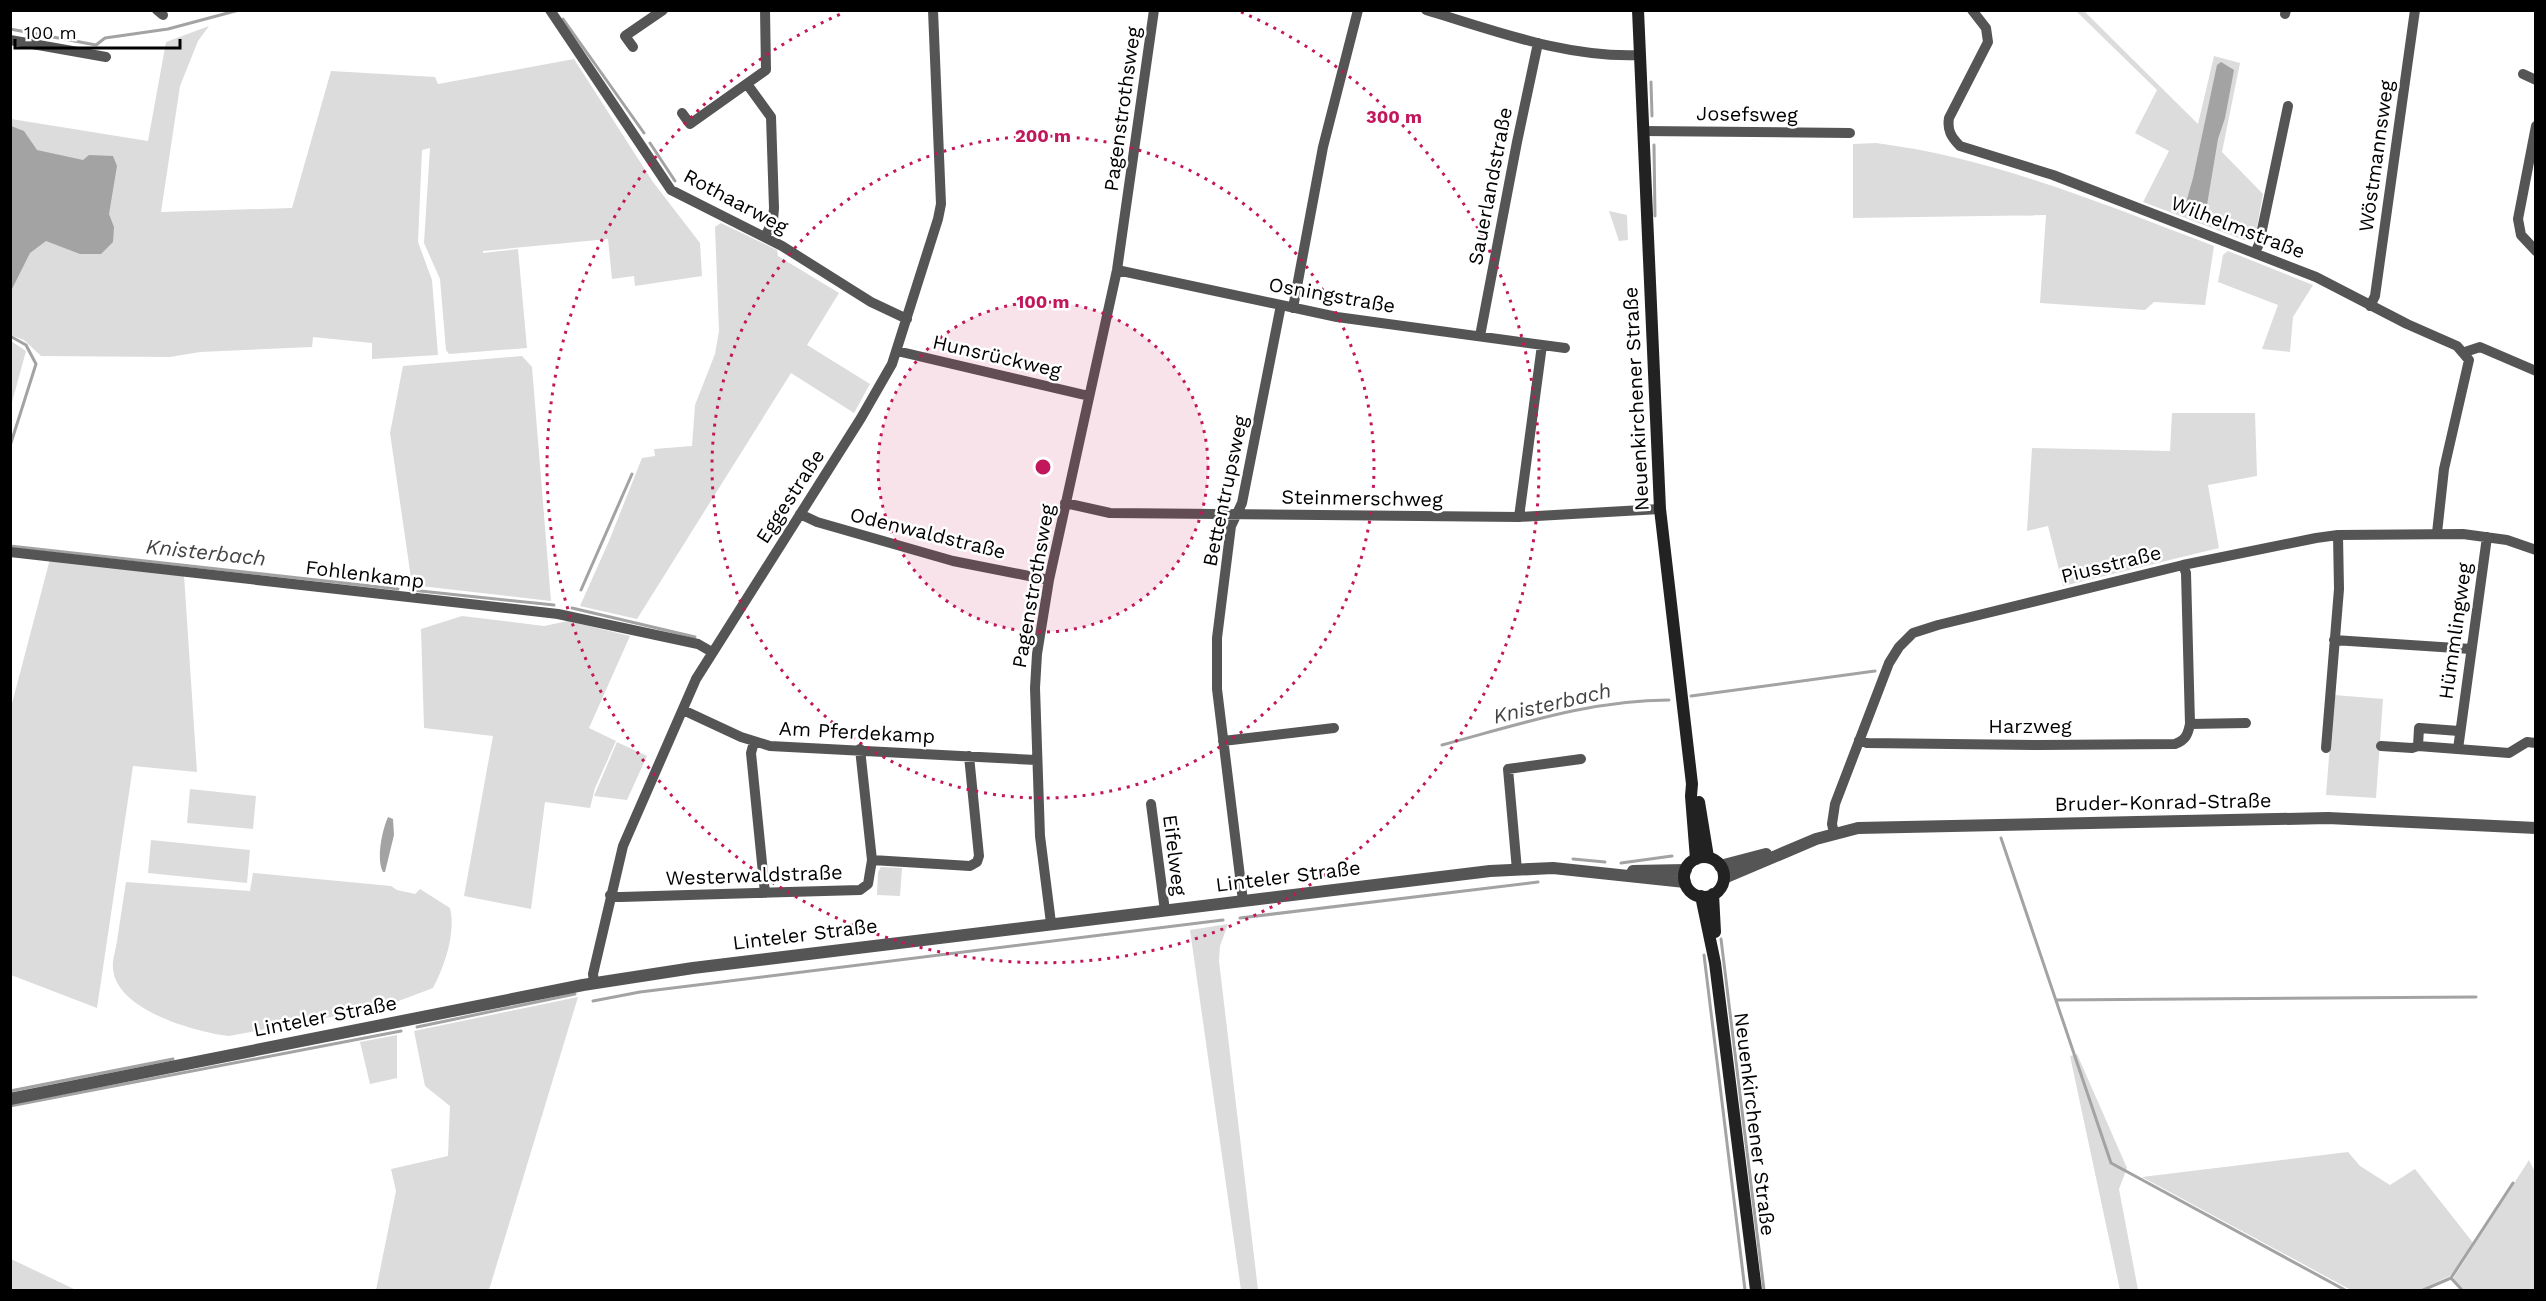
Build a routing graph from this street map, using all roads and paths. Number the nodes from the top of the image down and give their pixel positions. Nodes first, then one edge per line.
1 (550, 10) edge
2 (663, 10) edge
3 (765, 10) edge
4 (933, 10) edge
5 (1154, 10) edge
6 (1358, 10) edge
7 (1426, 10) edge
8 (1638, 10) edge
9 (1972, 10) edge
10 (2415, 10) edge
11 (10, 40) edge
12 (1538, 43) junction
13 (633, 47) dead end
14 (1640, 55) junction
15 (106, 57) dead end
16 (2523, 74) dead end
17 (2535, 80) edge
18 (747, 84) junction
19 (2288, 106) dead end
20 (682, 113) dead end
21 (2535, 126) edge
22 (1643, 131) junction
23 (1850, 133) dead end
24 (765, 237) junction
25 (2535, 251) edge
26 (2255, 253) junction
27 (1117, 270) junction
28 (1281, 305) junction
29 (2370, 306) junction
30 (1293, 308) junction
31 (907, 319) junction
32 (1480, 336) junction
33 (1542, 345) junction
34 (1565, 348) dead end
35 (897, 351) junction
36 (2465, 352) junction
37 (2535, 370) edge
38 (1089, 396) junction
39 (1065, 503) junction
40 (1660, 509) junction
41 (800, 514) junction
42 (1237, 514) junction
43 (1519, 518) junction
44 (2438, 533) junction
45 (2338, 535) junction
46 (2487, 537) junction
47 (2535, 550) edge
48 (10, 552) edge
49 (2183, 565) junction
50 (1049, 580) junction
51 (2334, 640) junction
52 (2471, 649) junction
53 (712, 652) junction
54 (683, 710) junction
55 (2246, 723) dead end
56 (2190, 724) junction
57 (1334, 728) dead end
58 (2459, 731) junction
59 (1859, 740) junction
60 (1223, 741) junction
61 (754, 742) junction
62 (2535, 743) edge
63 (2418, 746) junction
64 (2381, 747) dead end
65 (2326, 748) dead end
66 (860, 749) junction
67 (2458, 749) junction
68 (969, 756) junction
69 (1581, 759) dead end
70 (1036, 760) junction
71 (1151, 804) dead end
72 (2535, 828) edge
73 (1834, 833) junction
74 (1702, 858) junction
75 (872, 860) junction
76 (1517, 870) junction
77 (1722, 872) junction
78 (1685, 876) junction
79 (765, 893) junction
80 (610, 895) junction
81 (1707, 895) junction
82 (1244, 901) junction
83 (1165, 911) junction
84 (1051, 923) junction
85 (594, 983) junction
86 (10, 1099) edge
87 (1756, 1290) edge

1 - 24 street, Rothaarweg
2 - 13 street
3 - 18 street
4 - 31 street, Eggestraße
5 - 27 street, Pagenstrothsweg
6 - 30 street
7 - 12 street
8 - 14 main road, Neuenkirchener Straße
9 - 26 street, Wilhelmstraße
10 - 29 street, Wöstmannsweg
11 - 15 street
12 - 14 street
12 - 32 street, Sauerlandstraße
14 - 22 main road, Neuenkirchener Straße
16 - 17 street
18 - 20 street
18 - 24 street
19 - 26 street
21 - 25 street
22 - 23 street, Josefsweg
22 - 40 main road, Neuenkirchener Straße
24 - 31 street, Rothaarweg
26 - 29 street, Wilhelmstraße
27 - 28 street, Osningstraße
27 - 38 street, Pagenstrothsweg
28 - 30 street, Osningstraße
28 - 42 street, Bettentrupsweg
29 - 36 street, Wilhelmstraße
30 - 32 street, Osningstraße
31 - 35 street, Eggestraße
32 - 33 street, Osningstraße
33 - 34 street, Osningstraße
33 - 43 street
35 - 38 street, Hunsrückweg
35 - 41 street, Eggestraße
36 - 37 street
36 - 44 street
38 - 39 street, Pagenstrothsweg
39 - 42 street, Steinmerschweg
39 - 50 street, Pagenstrothsweg
40 - 43 street, Steinmerschweg
40 - 74 main road, Neuenkirchener Straße
41 - 50 street, Odenwaldstraße
41 - 53 street, Eggestraße
42 - 43 street, Steinmerschweg
42 - 60 street, Bettentrupsweg
44 - 45 street, Piusstraße
44 - 46 street, Piusstraße
45 - 49 street, Piusstraße
45 - 51 street
46 - 47 street, Piusstraße
46 - 52 street, Hümmlingweg
48 - 53 street, Fohlenkamp
49 - 56 street
49 - 59 street, Piusstraße
50 - 70 street, Pagenstrothsweg
51 - 52 street
51 - 65 street
52 - 58 street, Hümmlingweg
53 - 54 street, Eggestraße
54 - 61 street, Am Pferdekamp
54 - 80 street, Eggestraße
55 - 56 street
56 - 59 street, Harzweg
57 - 60 street
58 - 63 street
58 - 67 street, Hümmlingweg
59 - 73 street, Piusstraße
60 - 82 street, Bettentrupsweg
61 - 66 street, Am Pferdekamp
61 - 79 street
62 - 67 street
63 - 64 street
63 - 67 street
66 - 68 street, Am Pferdekamp
66 - 75 street, Westerwaldstraße
68 - 70 street, Am Pferdekamp
68 - 75 street
69 - 76 street
70 - 84 street, Pagenstrothsweg
71 - 83 street, Eifelweg
72 - 73 street, Bruder-Konrad-Straße
73 - 77 street, Bruder-Konrad-Straße
74 - 77 main road
74 - 78 main road
75 - 79 street, Westerwaldstraße
76 - 78 street, Linteler Straße
76 - 82 street, Linteler Straße
77 - 81 main road
78 - 81 main road
79 - 80 street, Westerwaldstraße
80 - 85 street, Eggestraße
81 - 87 main road, Neuenkirchener Straße
82 - 83 street, Linteler Straße
83 - 84 street, Linteler Straße
84 - 85 street, Linteler Straße
85 - 86 street, Linteler Straße

